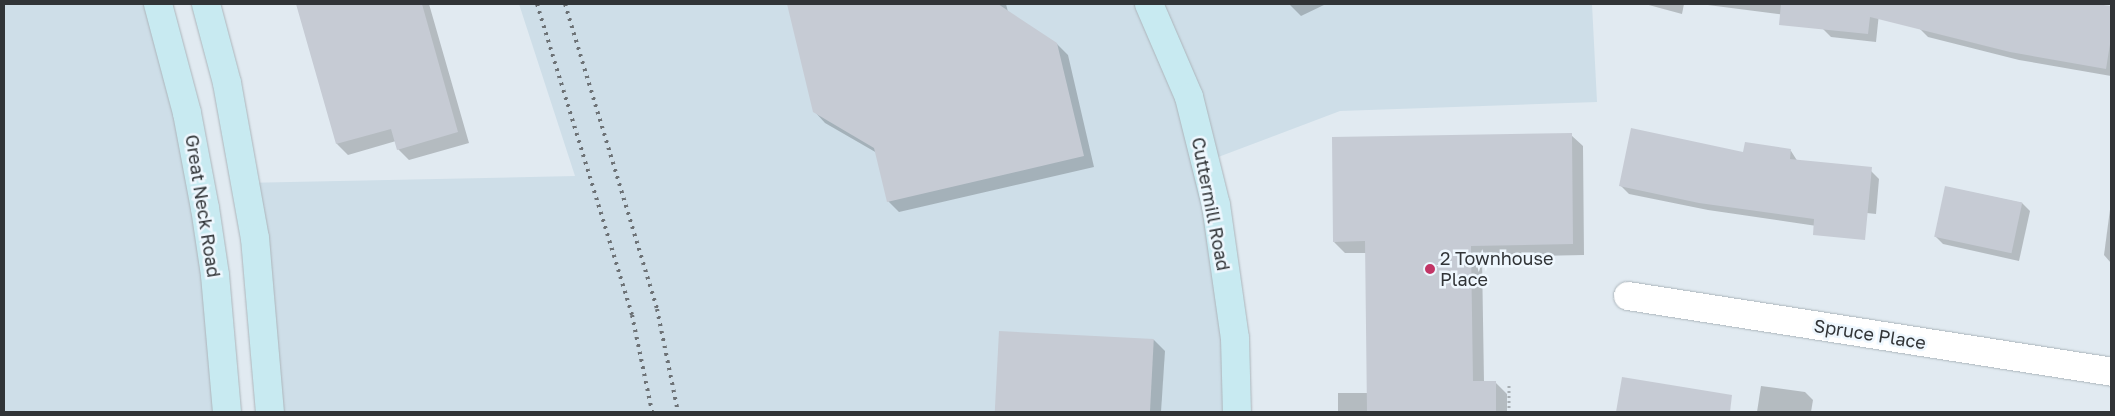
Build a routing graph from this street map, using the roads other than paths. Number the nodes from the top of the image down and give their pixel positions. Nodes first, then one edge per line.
1 (158, 4) edge
2 (206, 4) edge
3 (1150, 4) edge
4 (1628, 296) dead end
5 (2111, 372) edge
6 (228, 412) edge
7 (270, 412) edge
8 (1237, 412) edge

1 - 6 main road, Great Neck Road
2 - 7 main road
3 - 8 main road, Cuttermill Road
4 - 5 street, Spruce Place

